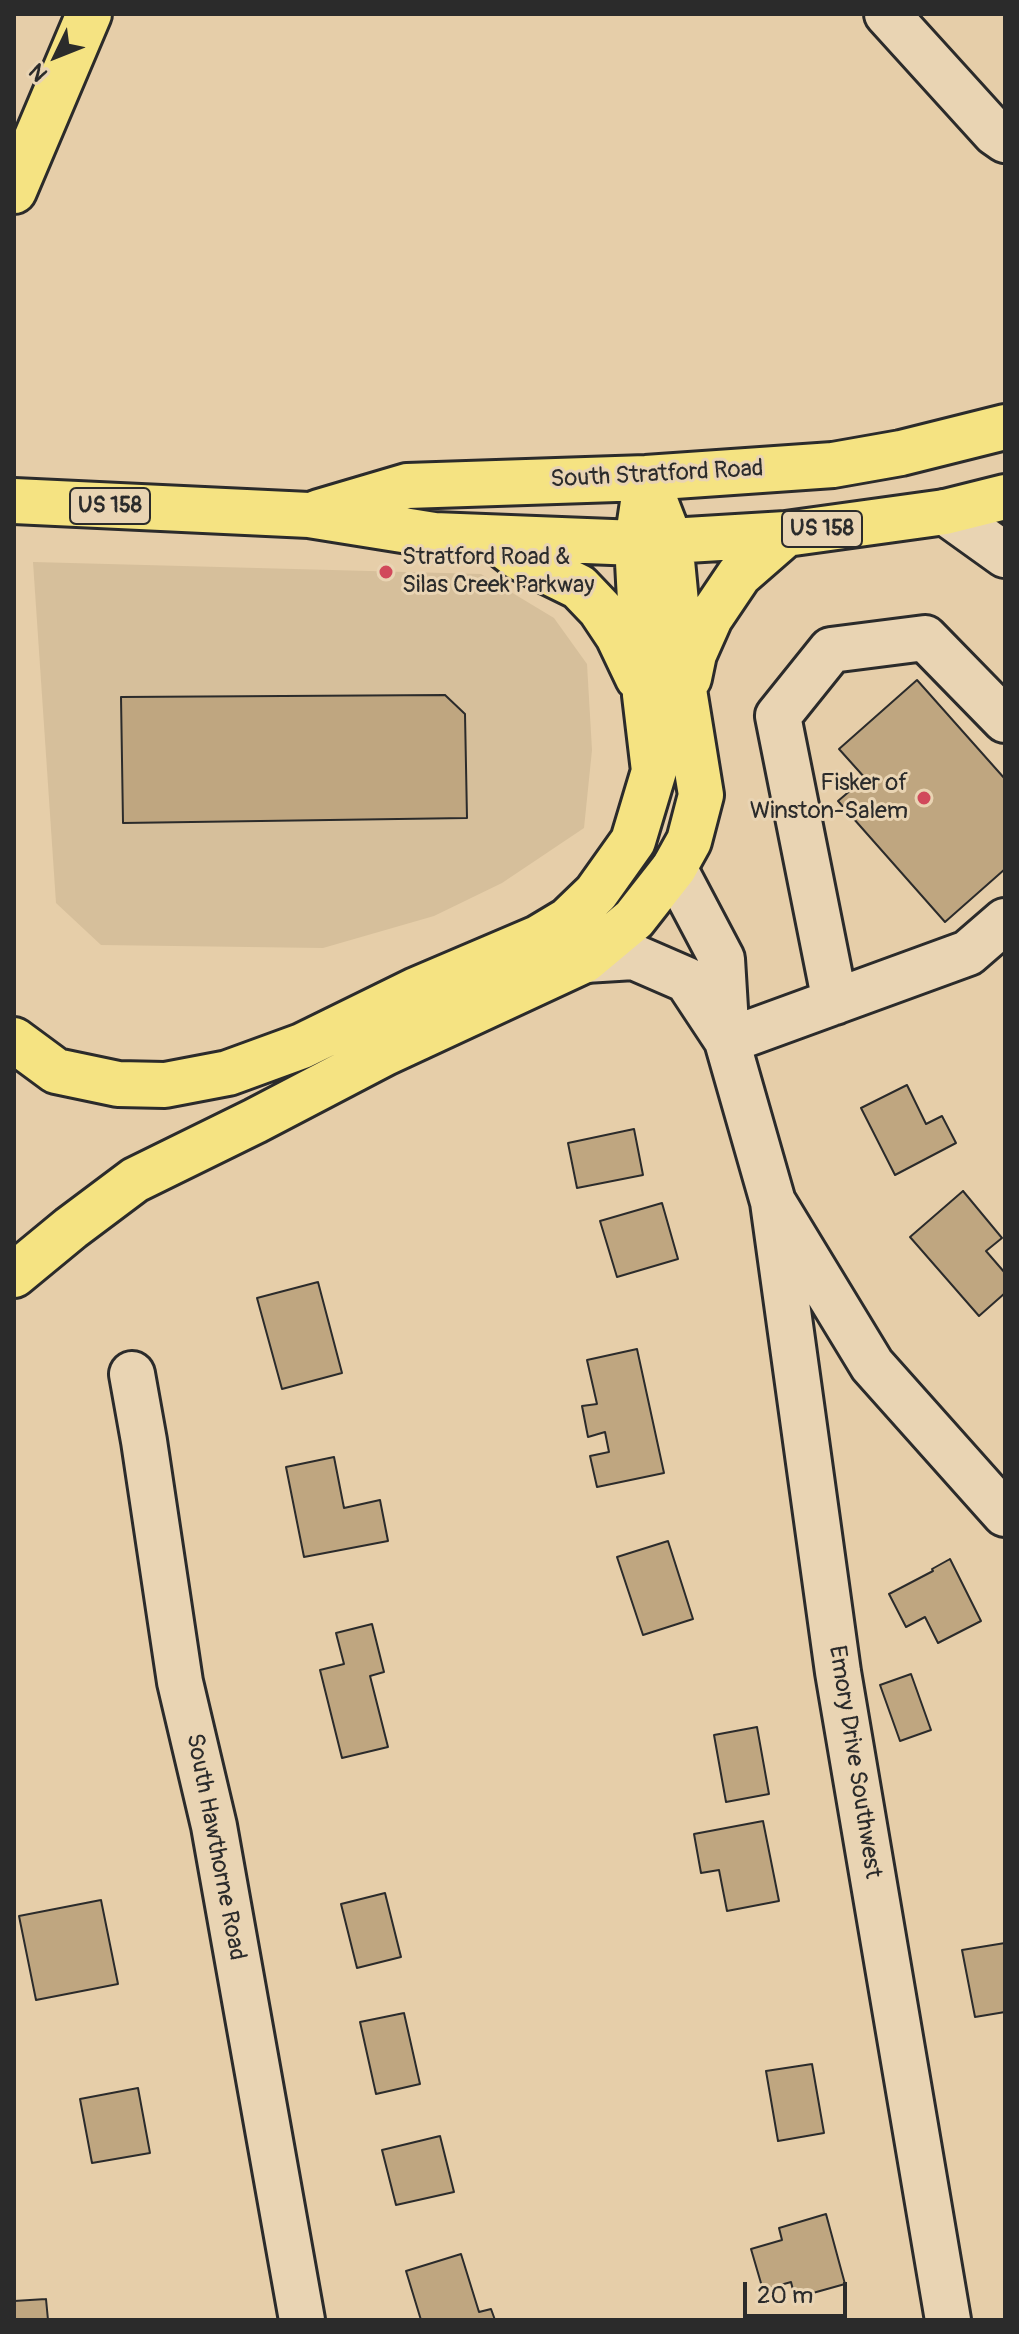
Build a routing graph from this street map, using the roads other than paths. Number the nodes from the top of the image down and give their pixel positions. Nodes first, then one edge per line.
1 (89, 14) edge
2 (887, 14) edge
3 (1000, 136) edge
4 (14, 191) edge
5 (1005, 427) edge
6 (646, 478) junction
7 (1005, 497) edge
8 (15, 501) edge
9 (945, 512) junction
10 (309, 515) junction
11 (786, 534) junction
12 (494, 538) junction
13 (654, 541) junction
14 (1005, 555) edge
15 (665, 696) junction
16 (1005, 720) edge
17 (674, 868) junction
18 (1005, 921) edge
19 (585, 960) junction
20 (835, 1002) junction
21 (14, 1040) edge
22 (727, 1041) junction
23 (773, 1202) junction
24 (14, 1275) edge
25 (132, 1374) dead end
26 (1005, 1514) edge
27 (302, 2320) edge
28 (948, 2320) edge

1 - 4 main road
2 - 3 street
5 - 6 main road, South Stratford Road / US 158
6 - 10 main road, South Stratford Road / US 158
6 - 13 main road
7 - 9 main road, South Stratford Road / US 158
8 - 10 main road, South Stratford Road / US 158
9 - 11 main road, South Stratford Road / US 158
9 - 14 street
10 - 12 main road, South Stratford Road / US 158
11 - 13 main road, South Stratford Road / US 158
11 - 15 main road
12 - 13 main road, South Stratford Road / US 158
12 - 15 main road
13 - 15 main road
15 - 17 main road
15 - 21 main road
16 - 20 street
17 - 19 main road
17 - 22 street
18 - 20 street
19 - 22 street
19 - 24 main road
20 - 22 street
22 - 23 street
23 - 26 street
23 - 28 street, Emory Drive Southwest
25 - 27 street, South Hawthorne Road

